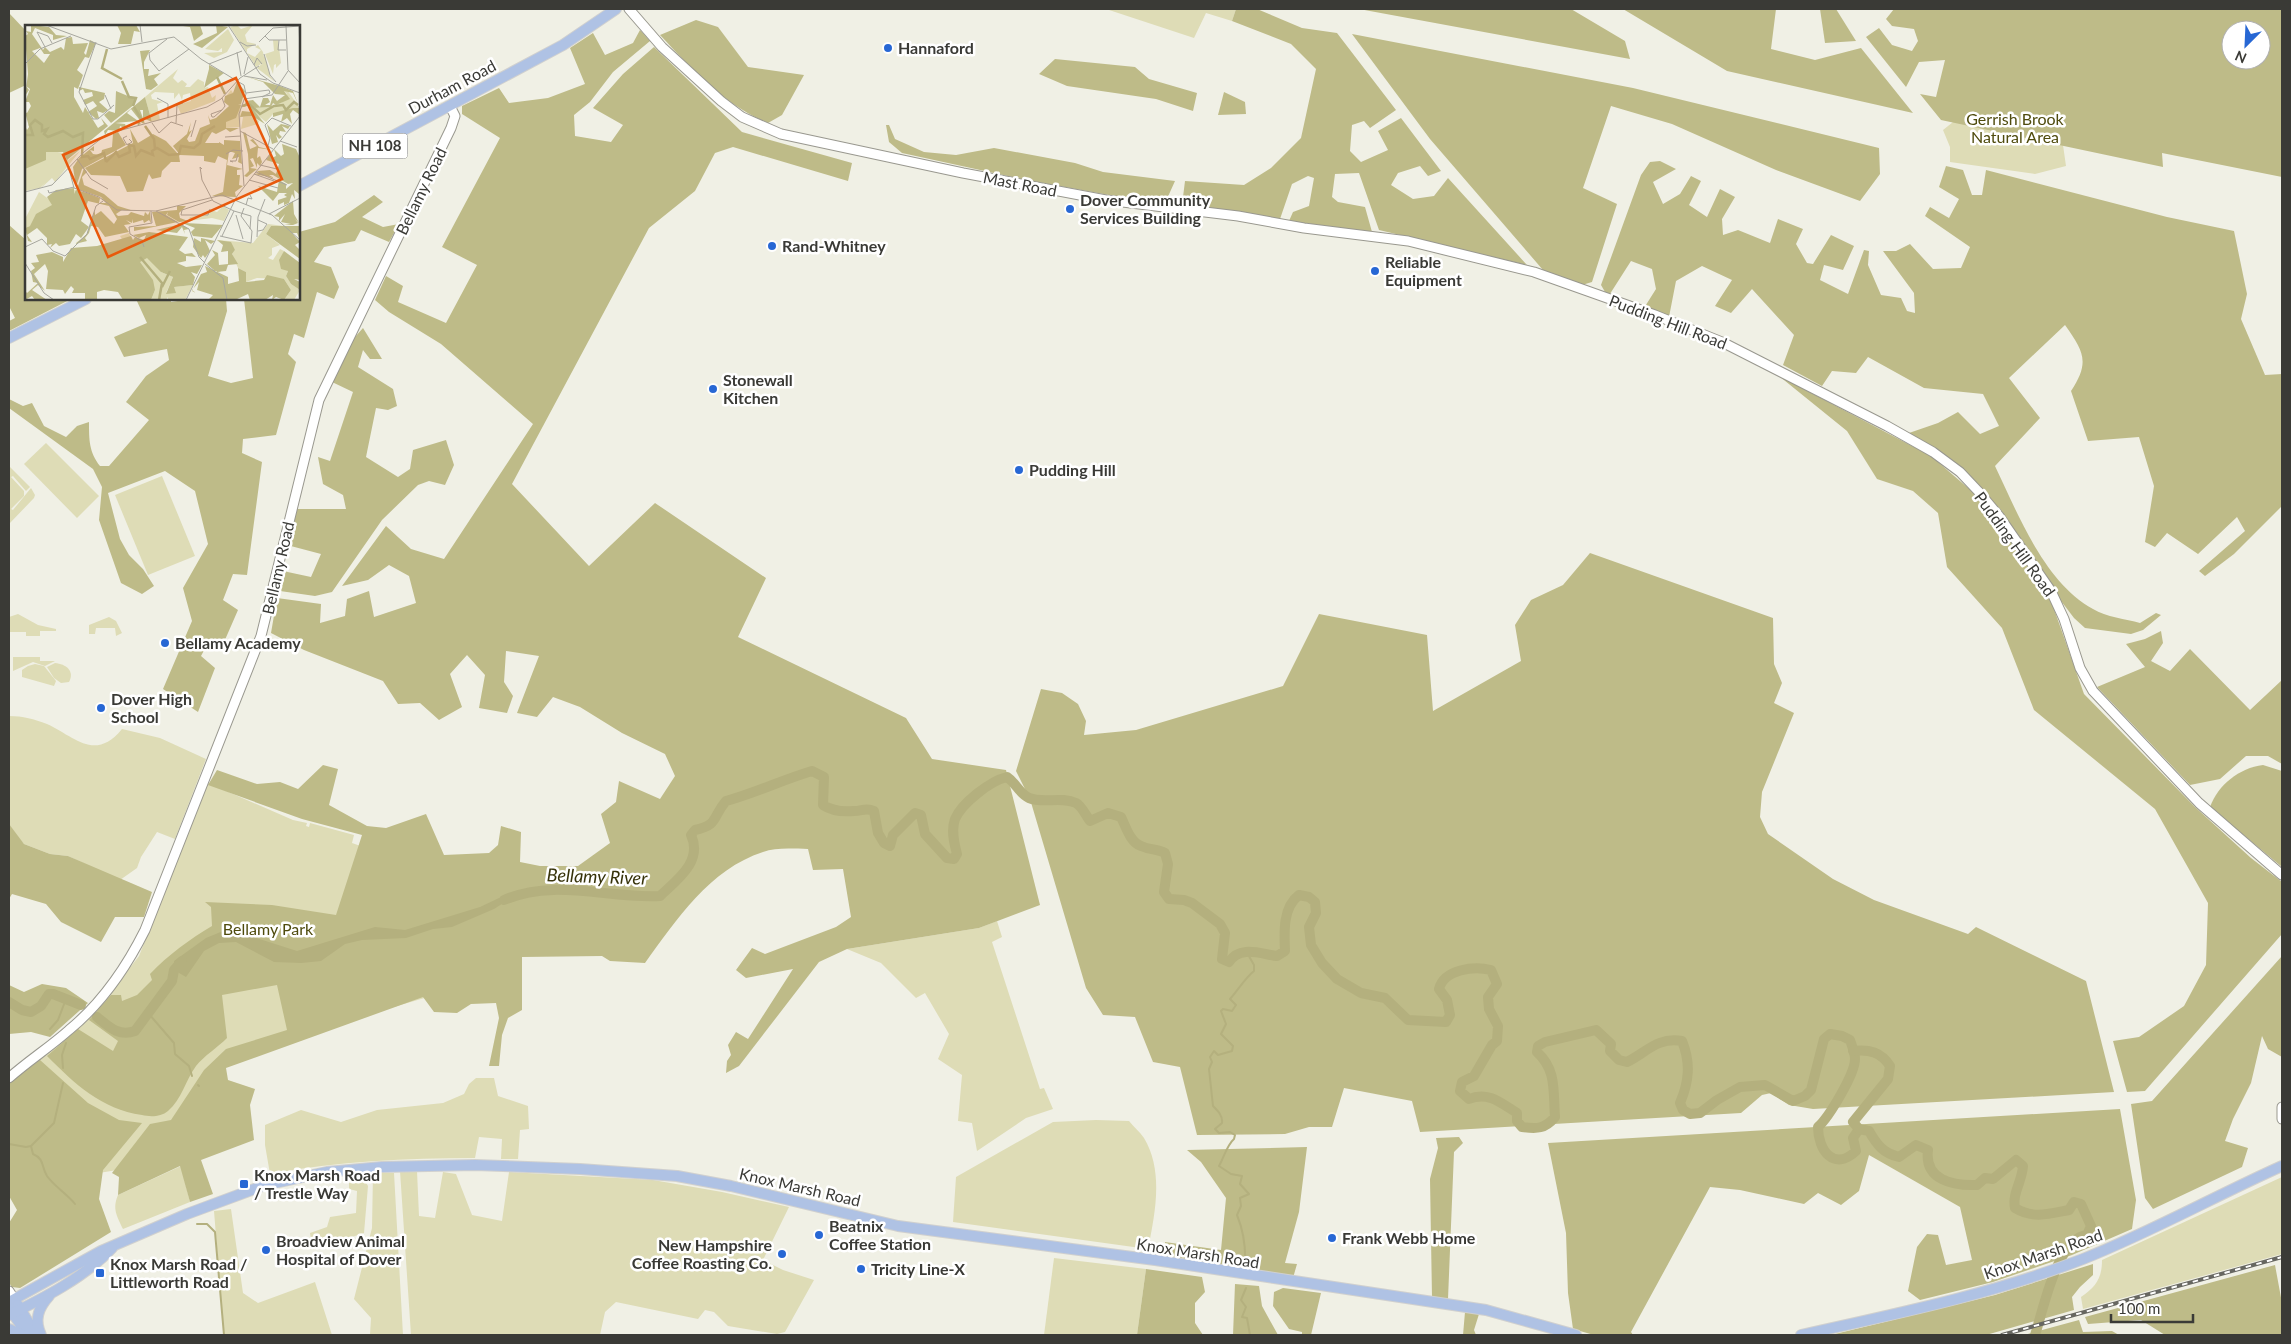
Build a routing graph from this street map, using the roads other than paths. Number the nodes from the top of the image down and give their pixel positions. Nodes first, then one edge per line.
1 (616, 9) edge
2 (629, 9) edge
3 (450, 106) junction
4 (300, 185) edge
5 (1545, 275) joint
6 (84, 300) edge
7 (9, 338) edge
8 (2282, 875) edge
9 (9, 1078) edge
10 (2282, 1107) edge
11 (2282, 1119) edge
12 (2282, 1166) edge
13 (112, 1247) junction
14 (56, 1289) junction
15 (9, 1291) edge
16 (13, 1308) edge
17 (9, 1329) edge
18 (23, 1335) edge
19 (28, 1335) edge
20 (36, 1335) edge
21 (41, 1335) edge
22 (1576, 1335) edge
23 (1801, 1335) edge

1 - 3 main road, Durham Road / NH 108
2 - 5 street, Mast Road
3 - 4 main road, Durham Road / NH 108
3 - 9 street, Bellamy Road
5 - 8 street, Pudding Hill Road
6 - 7 main road
10 - 11 street
12 - 23 main road, Knox Marsh Road
13 - 14 main road, Knox Marsh Road
13 - 16 main road, Knox Marsh Road
13 - 22 main road, Knox Marsh Road
14 - 16 main road, Knox Marsh Road
14 - 21 main road
15 - 16 street
16 - 19 main road
16 - 20 main road
17 - 18 main road

